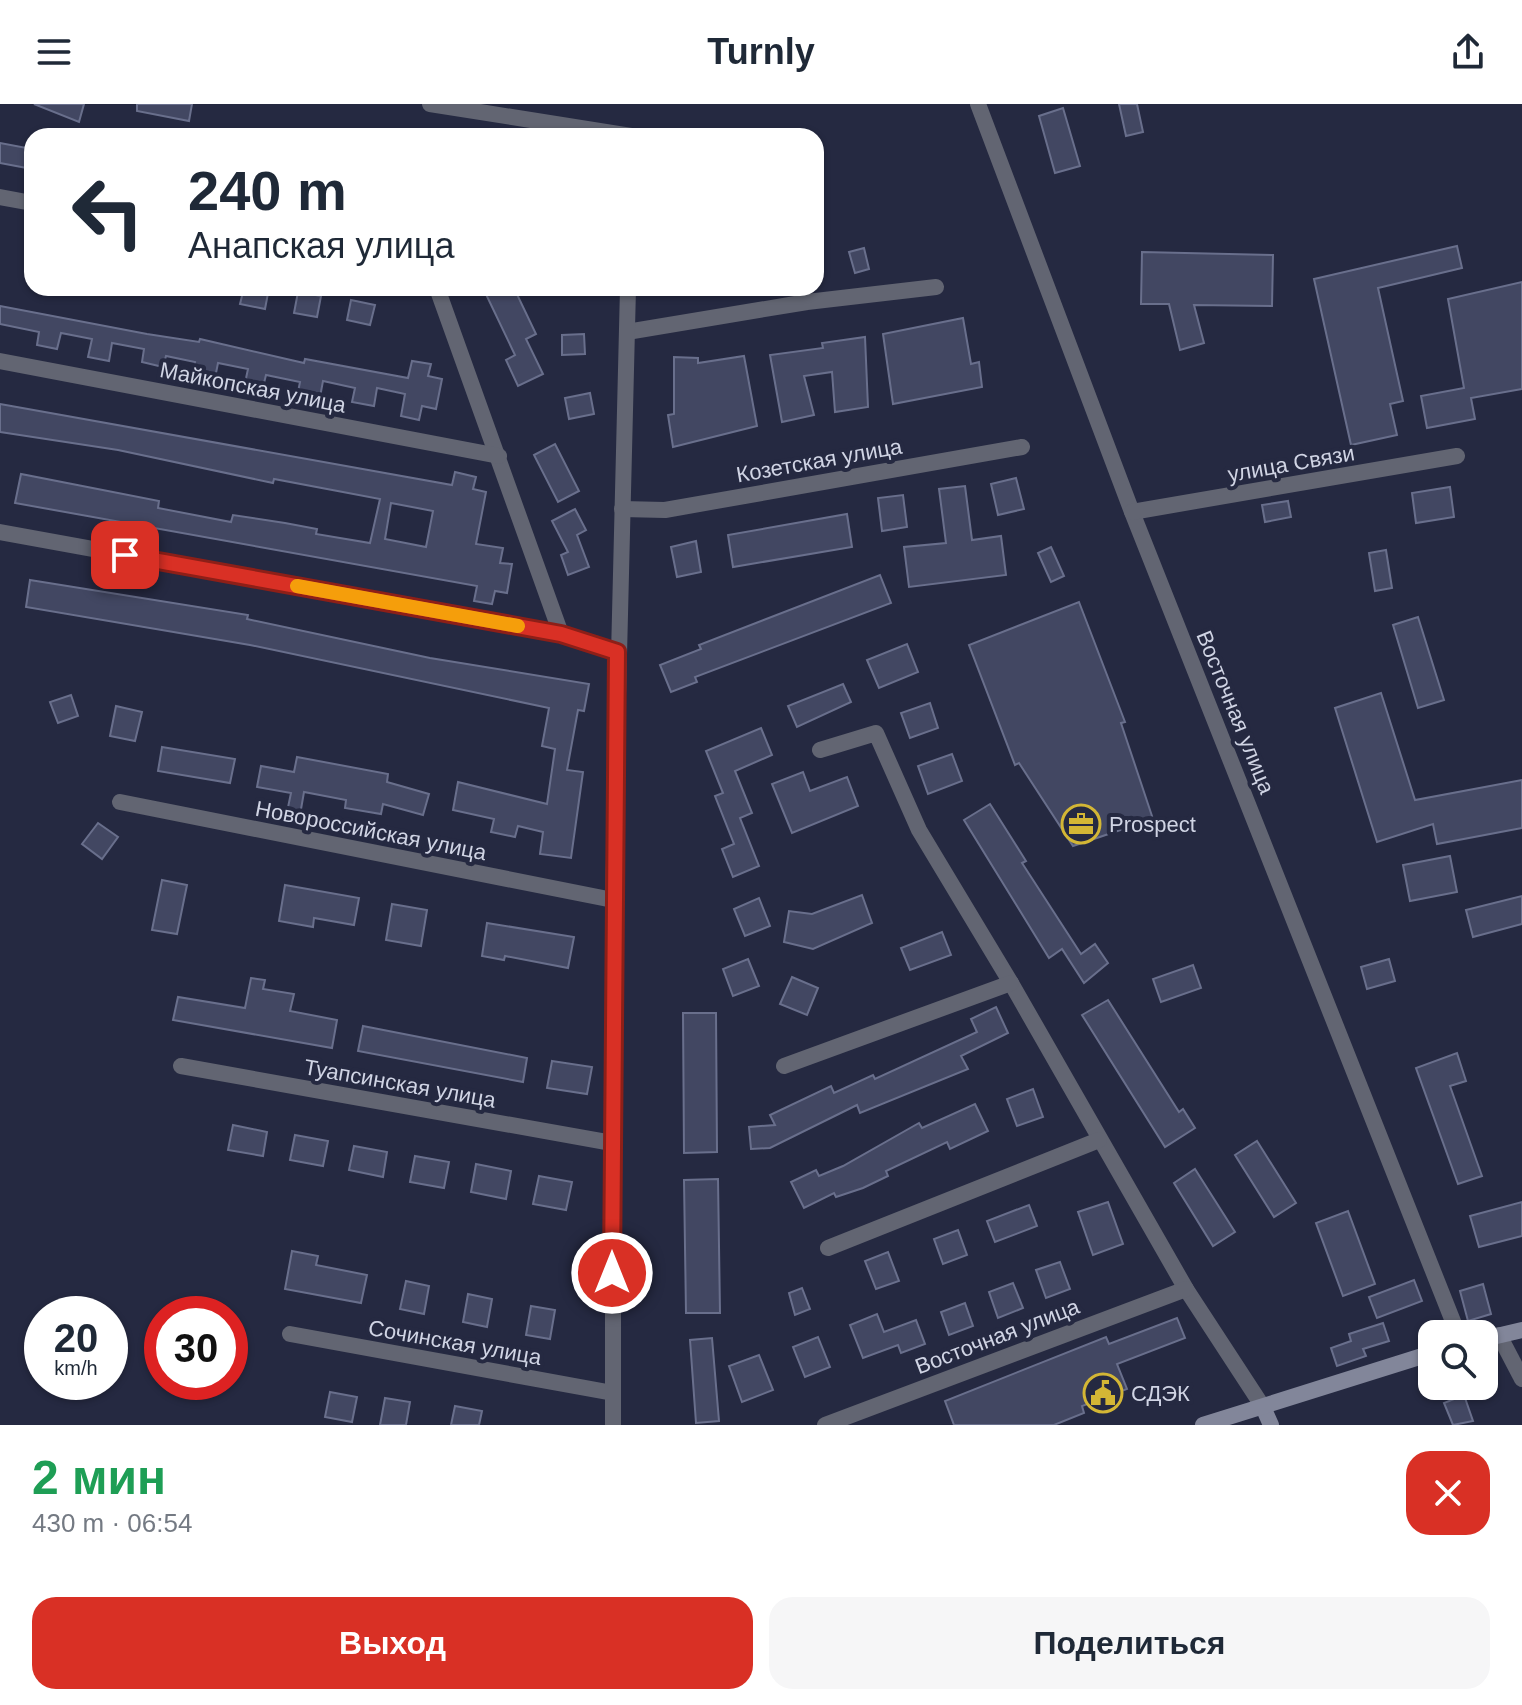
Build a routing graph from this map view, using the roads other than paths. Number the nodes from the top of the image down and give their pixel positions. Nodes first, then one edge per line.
1 (430, 104) edge
2 (978, 104) edge
3 (581, 128) edge
4 (0, 197) edge
5 (24, 202) edge
6 (936, 287) dead end
7 (440, 296) edge
8 (628, 296) edge
9 (627, 332) junction
10 (0, 361) edge
11 (1022, 447) dead end
12 (499, 456) junction
13 (1457, 456) dead end
14 (622, 509) junction
15 (1132, 512) junction
16 (0, 532) edge
17 (561, 634) junction
18 (617, 652) junction
19 (820, 750) dead end
20 (120, 802) dead end
21 (613, 900) junction
22 (1011, 983) junction
23 (181, 1066) dead end
24 (784, 1066) dead end
25 (1099, 1140) junction
26 (612, 1143) junction
27 (828, 1248) dead end
28 (1186, 1289) junction
29 (1452, 1320) edge
30 (1522, 1330) edge
31 (290, 1334) dead end
32 (1498, 1336) edge
33 (1498, 1345) edge
34 (1418, 1357) edge
35 (1522, 1379) edge
36 (613, 1393) junction
37 (1263, 1407) junction
38 (613, 1425) edge
39 (825, 1425) edge
40 (1203, 1425) edge
41 (1271, 1425) edge

1 - 3 street
2 - 15 street, Восточная улица
4 - 5 street
6 - 9 street
7 - 12 street
8 - 9 street
9 - 14 street
10 - 12 street, Майкопская улица
11 - 14 street, Козетская улица
12 - 17 street
13 - 15 street, улица Связи
14 - 18 street
15 - 29 street, Восточная улица
16 - 17 street
17 - 18 street
18 - 21 street
19 - 22 street
20 - 21 street, Новороссийская улица
21 - 26 street
22 - 24 street
22 - 25 street
23 - 26 street, Туапсинская улица
25 - 27 street
25 - 28 street
26 - 36 street
28 - 37 street
28 - 39 street, Восточная улица
30 - 32 street
31 - 36 street, Сочинская улица
33 - 35 street
34 - 37 street
36 - 38 street
37 - 40 street
37 - 41 street

